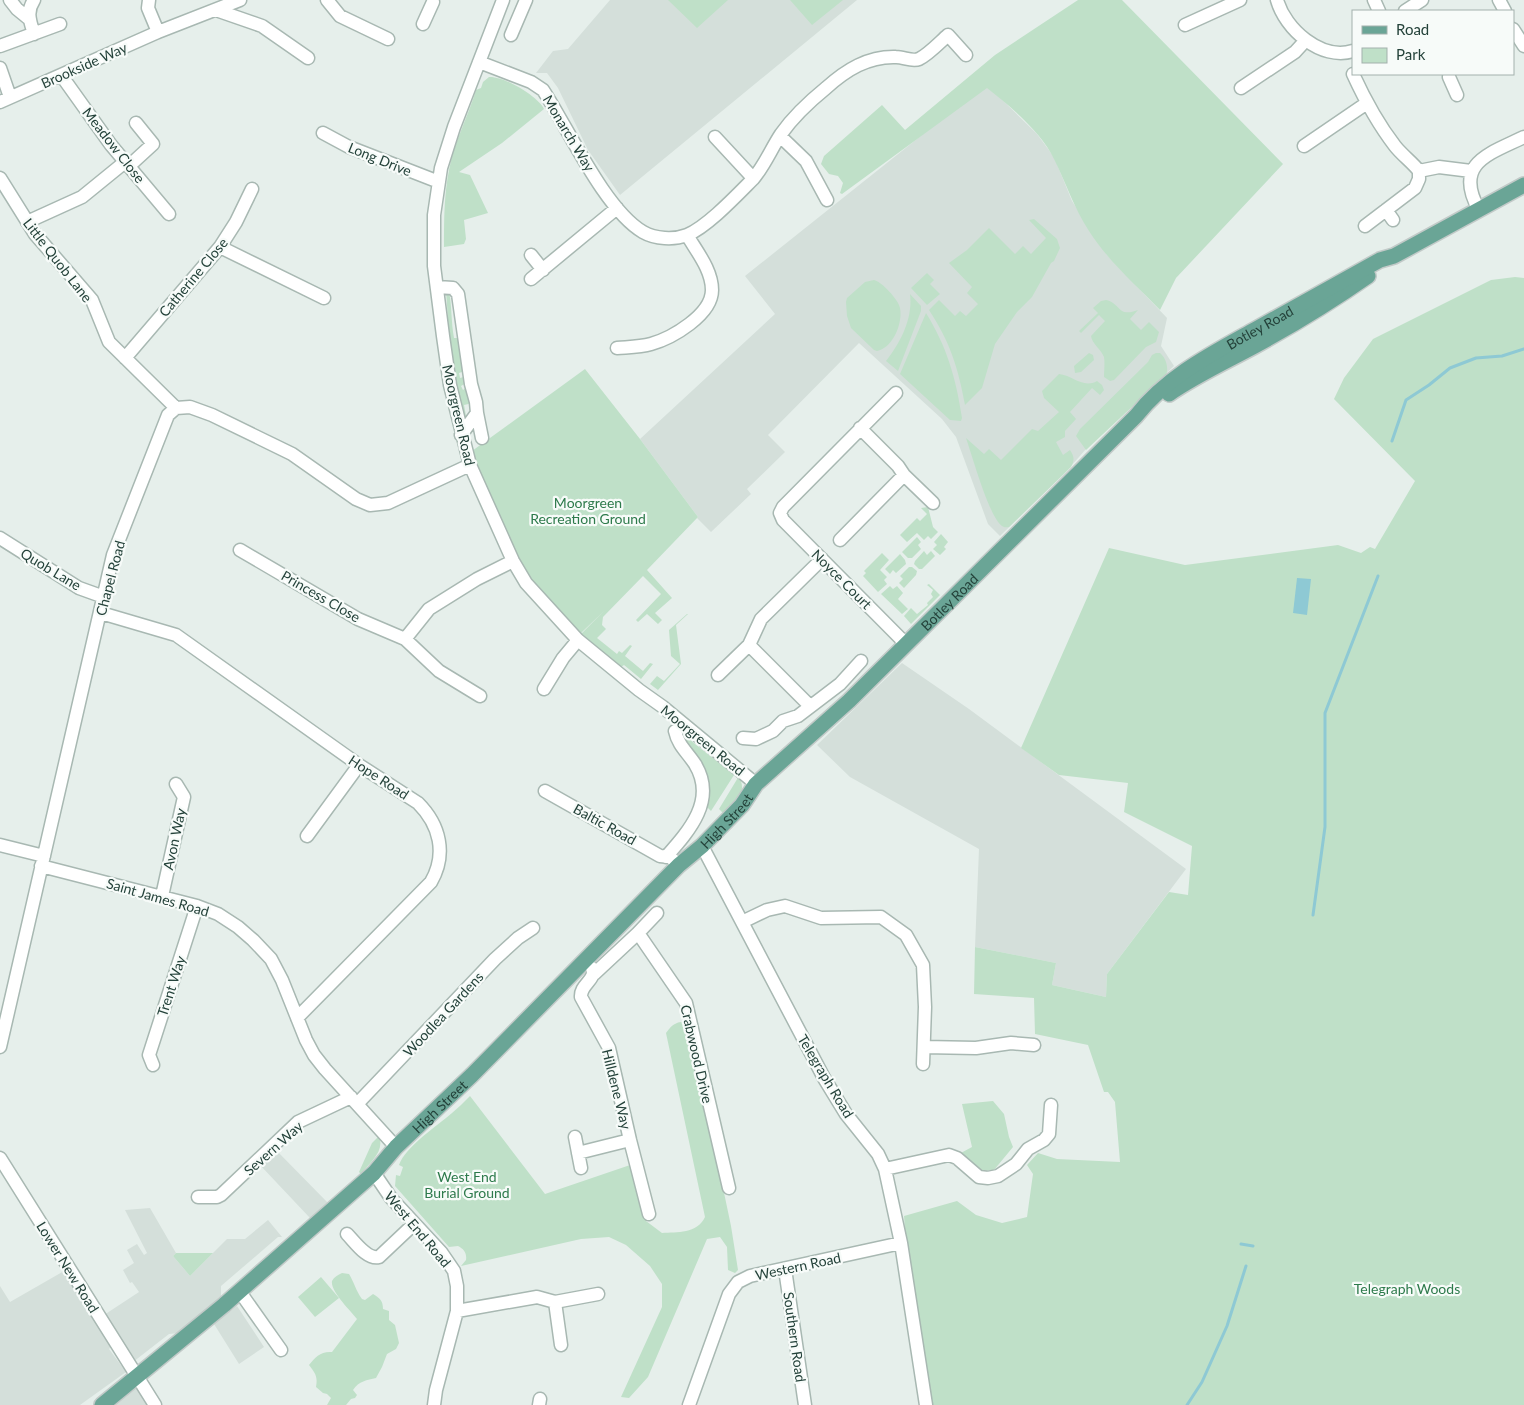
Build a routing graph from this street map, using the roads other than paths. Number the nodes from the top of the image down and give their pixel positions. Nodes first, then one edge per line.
1 (10, 0) edge
2 (34, 0) edge
3 (149, 0) edge
4 (240, 0) edge
5 (326, 0) edge
6 (503, 0) edge
7 (526, 0) edge
8 (1240, 0) edge
9 (1278, 0) edge
10 (1422, 0) edge
11 (434, 1) edge
12 (216, 10) junction
13 (1407, 10) edge
14 (28, 18) junction
15 (60, 24) dead end
16 (423, 24) dead end
17 (1185, 26) dead end
18 (158, 32) junction
19 (34, 34) junction
20 (1514, 34) edge
21 (511, 35) dead end
22 (388, 39) dead end
23 (1306, 40) junction
24 (0, 46) edge
25 (1524, 46) edge
26 (1349, 52) edge
27 (966, 56) dead end
28 (308, 58) dead end
29 (479, 62) junction
30 (0, 68) edge
31 (1352, 68) edge
32 (61, 75) junction
33 (1354, 75) edge
34 (1450, 75) edge
35 (1241, 88) dead end
36 (1456, 95) dead end
37 (5, 100) edge
38 (1367, 103) junction
39 (136, 123) dead end
40 (323, 133) dead end
41 (715, 136) dead end
42 (780, 136) junction
43 (1524, 137) edge
44 (1304, 146) dead end
45 (127, 164) junction
46 (1419, 171) junction
47 (1471, 171) junction
48 (0, 178) edge
49 (753, 178) junction
50 (439, 182) junction
51 (1524, 185) edge
52 (252, 189) dead end
53 (827, 200) dead end
54 (617, 208) junction
55 (1478, 210) junction
56 (169, 214) dead end
57 (27, 222) junction
58 (1365, 226) dead end
59 (688, 235) junction
60 (220, 248) junction
61 (531, 255) dead end
62 (543, 270) junction
63 (532, 279) dead end
64 (437, 287) junction
65 (324, 298) dead end
66 (617, 348) dead end
67 (124, 358) junction
68 (896, 393) dead end
69 (176, 408) junction
70 (477, 413) junction
71 (860, 428) junction
72 (461, 435) junction
73 (482, 438) dead end
74 (470, 465) junction
75 (904, 475) junction
76 (932, 503) dead end
77 (0, 538) edge
78 (840, 540) dead end
79 (240, 550) dead end
80 (822, 559) junction
81 (513, 561) junction
82 (104, 596) junction
83 (101, 613) junction
84 (405, 639) junction
85 (578, 640) junction
86 (906, 644) junction
87 (749, 645) junction
88 (861, 661) dead end
89 (718, 675) dead end
90 (544, 689) dead end
91 (480, 696) dead end
92 (810, 706) junction
93 (675, 731) dead end
94 (743, 738) dead end
95 (359, 765) junction
96 (176, 784) dead end
97 (756, 784) junction
98 (545, 791) dead end
99 (307, 836) dead end
100 (0, 845) edge
101 (702, 846) junction
102 (666, 857) junction
103 (42, 861) junction
104 (679, 865) junction
105 (162, 896) junction
106 (197, 906) junction
107 (657, 913) dead end
108 (742, 922) junction
109 (533, 928) dead end
110 (638, 933) junction
111 (585, 961) junction
112 (594, 974) junction
113 (297, 1018) junction
114 (1034, 1045) dead end
115 (0, 1047) edge
116 (924, 1047) junction
117 (923, 1064) dead end
118 (154, 1065) dead end
119 (354, 1101) junction
120 (1051, 1105) dead end
121 (575, 1137) dead end
122 (630, 1140) junction
123 (396, 1147) junction
124 (578, 1153) junction
125 (0, 1158) edge
126 (581, 1168) dead end
127 (885, 1169) junction
128 (374, 1172) junction
129 (729, 1188) dead end
130 (198, 1197) dead end
131 (649, 1214) dead end
132 (414, 1224) junction
133 (347, 1234) dead end
134 (901, 1243) junction
135 (785, 1270) junction
136 (240, 1292) junction
137 (598, 1294) dead end
138 (555, 1302) junction
139 (457, 1311) junction
140 (561, 1345) dead end
141 (281, 1350) dead end
142 (136, 1376) junction
143 (102, 1405) edge
144 (155, 1405) edge
145 (434, 1405) edge
146 (689, 1405) edge
147 (805, 1405) edge
148 (926, 1405) edge

1 - 14 street
2 - 14 street
3 - 18 street
4 - 12 street, Brookside Way
5 - 22 street
6 - 29 street, Moorgreen Road
7 - 21 street
8 - 17 street
9 - 23 street
10 - 13 street
11 - 16 street
12 - 18 street, Brookside Way
12 - 28 street
14 - 19 street
15 - 19 street
18 - 32 street, Brookside Way
19 - 24 street
20 - 25 street
23 - 26 street
23 - 35 street
26 - 31 street
27 - 42 street
29 - 50 street, Moorgreen Road
29 - 54 street, Monarch Way
30 - 37 street, Brookside Way
32 - 37 street, Brookside Way
32 - 45 street, Meadow Close
33 - 38 street
34 - 36 street
38 - 44 street
38 - 46 street
39 - 45 street
40 - 50 street, Long Drive
41 - 49 street
42 - 49 street
42 - 53 street
43 - 47 street
45 - 56 street, Meadow Close
45 - 57 street
46 - 47 street
46 - 58 street
47 - 55 street
48 - 57 street, Little Quob Lane
49 - 59 street
50 - 64 street, Moorgreen Road
51 - 55 main road, Botley Road
52 - 60 street, Catherine Close
54 - 59 street, Monarch Way
54 - 62 street
55 - 86 main road, Botley Road
57 - 67 street, Little Quob Lane
59 - 66 street
60 - 65 street
60 - 67 street, Catherine Close
61 - 62 street
62 - 63 street
64 - 70 street
64 - 72 street, Moorgreen Road
67 - 69 street, Little Quob Lane
68 - 71 street
69 - 74 street
69 - 82 street, Chapel Road
70 - 72 street
70 - 73 street
71 - 75 street
71 - 80 street, Noyce Court
72 - 74 street, Moorgreen Road
74 - 81 street, Moorgreen Road
75 - 76 street
75 - 78 street
77 - 82 street, Quob Lane
79 - 84 street, Princess Close
80 - 86 street, Noyce Court
80 - 87 street
81 - 84 street
81 - 85 street, Moorgreen Road
82 - 83 street, Chapel Road
83 - 95 street, Hope Road
83 - 103 street, Chapel Road
84 - 91 street, Princess Close
85 - 90 street
85 - 97 street, Moorgreen Road
86 - 97 main road, Botley Road
87 - 89 street
87 - 92 street
88 - 92 street
92 - 94 street
93 - 102 street
95 - 99 street
95 - 113 street, Hope Road
96 - 105 street, Avon Way
97 - 101 main road, High Street
98 - 102 street, Baltic Road
100 - 103 street, Saint James Road
101 - 104 main road, High Street
101 - 108 street, Telegraph Road
102 - 104 street, Baltic Road
103 - 105 street, Saint James Road
103 - 115 street, Chapel Road
104 - 111 main road, High Street
105 - 106 street, Saint James Road
106 - 113 street, Saint James Road
106 - 118 street, Trent Way
107 - 110 street
108 - 116 street
108 - 127 street, Telegraph Road
109 - 119 street, Woodlea Gardens
110 - 112 street
110 - 129 street, Crabwood Drive
111 - 112 street
111 - 123 main road, High Street
112 - 122 street, Hilldene Way
113 - 119 street, Saint James Road
114 - 116 street
116 - 117 street
119 - 123 street, Saint James Road
119 - 130 street, Severn Way
120 - 127 street
121 - 124 street
122 - 124 street, Hilldene Way
122 - 131 street, Hilldene Way
123 - 128 main road, High Street
124 - 126 street
125 - 142 street, Lower New Road
127 - 134 street, Telegraph Road
128 - 132 street, West End Road
128 - 136 main road, High Street
132 - 133 street
132 - 139 street, West End Road
134 - 135 street, Western Road
134 - 148 street, Telegraph Road
135 - 146 street, Western Road
135 - 147 street, Southern Road
136 - 141 street
136 - 142 main road, High Street
137 - 138 street
138 - 139 street
138 - 140 street
139 - 145 street, West End Road
142 - 143 main road, High Street
142 - 144 street, Lower New Road

